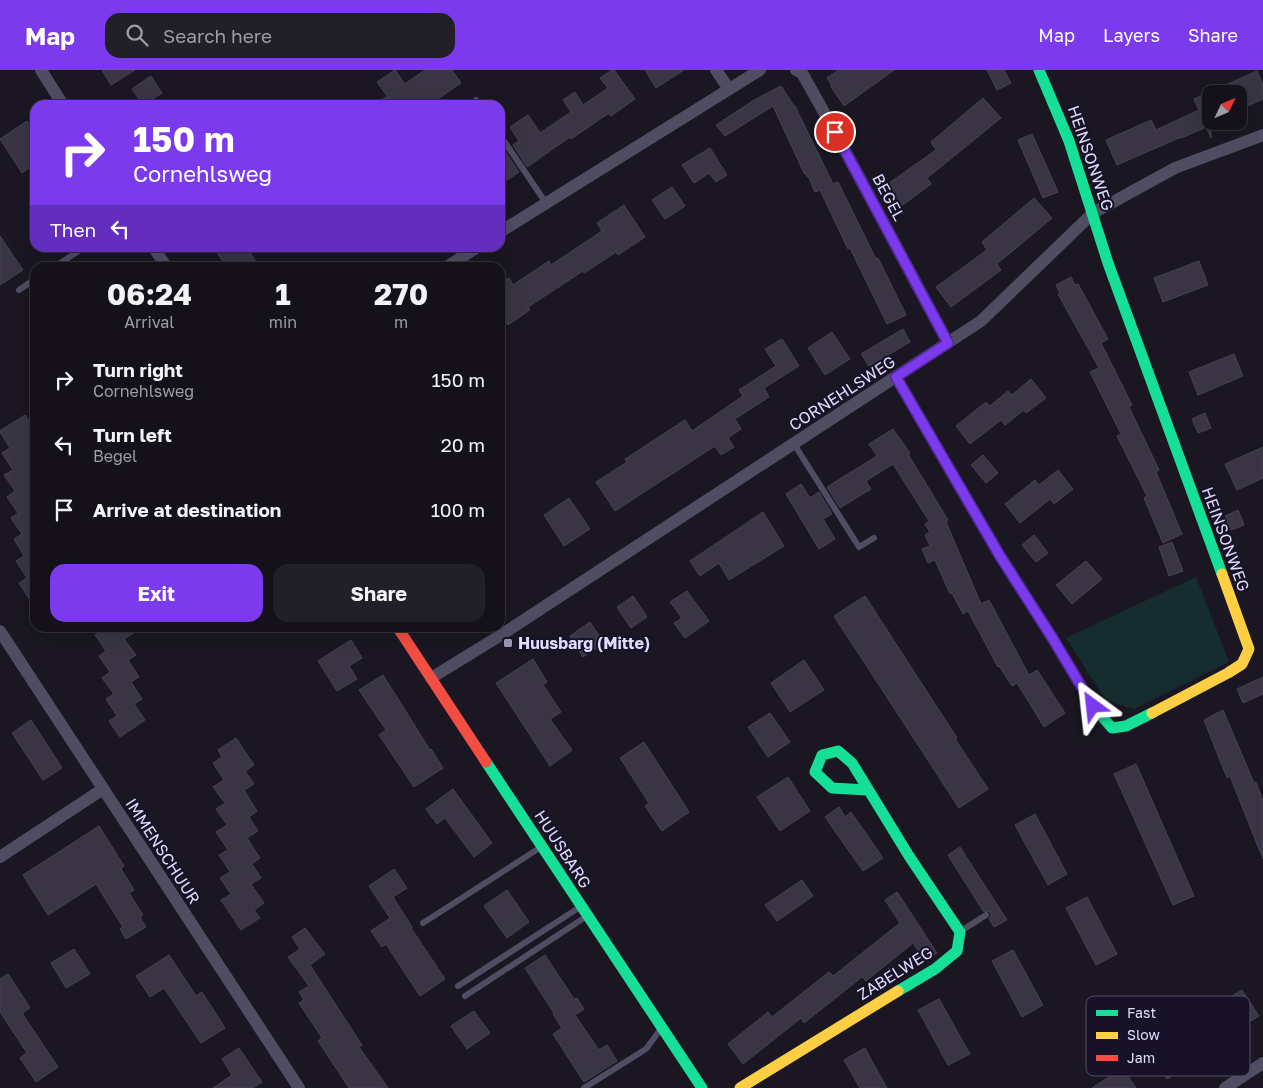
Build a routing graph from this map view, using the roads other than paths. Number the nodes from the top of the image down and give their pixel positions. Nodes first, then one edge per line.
1 (41, 70) edge
2 (716, 70) edge
3 (760, 70) edge
4 (796, 70) edge
5 (1039, 70) edge
6 (728, 89) junction
7 (60, 100) edge
8 (1263, 135) edge
9 (505, 142) edge
10 (546, 203) junction
11 (1093, 212) junction
12 (505, 229) edge
13 (77, 252) edge
14 (467, 252) edge
15 (61, 262) edge
16 (453, 262) edge
17 (30, 282) edge
18 (19, 290) dead end
19 (948, 343) junction
20 (896, 377) junction
21 (794, 444) junction
22 (874, 538) dead end
23 (0, 631) edge
24 (401, 632) edge
25 (504, 632) edge
26 (505, 632) edge
27 (432, 678) junction
28 (103, 789) junction
29 (867, 790) junction
30 (542, 846) junction
31 (0, 857) edge
32 (584, 911) junction
33 (986, 915) dead end
34 (424, 923) dead end
35 (960, 932) junction
36 (458, 986) dead end
37 (465, 996) dead end
38 (662, 1027) junction
39 (1263, 1063) edge
40 (1250, 1071) edge
41 (1243, 1076) edge
42 (297, 1087) edge
43 (584, 1088) edge
44 (702, 1088) edge
45 (740, 1088) edge
46 (1224, 1088) edge

1 - 7 street
2 - 6 street
3 - 6 street
4 - 19 street, BEGEL
5 - 11 street, HEINSONWEG
6 - 10 street
8 - 11 street, CORNEHLSWEG
9 - 10 lane
10 - 12 street
11 - 19 street, CORNEHLSWEG
11 - 20 street, HEINSONWEG
13 - 15 lane
14 - 16 street
17 - 18 lane
19 - 20 street, CORNEHLSWEG
20 - 21 street, CORNEHLSWEG
21 - 22 lane
21 - 26 street, CORNEHLSWEG
23 - 28 street, IMMENSCHUUR
24 - 27 street, HUUSBARG
25 - 27 street, CORNEHLSWEG
27 - 30 street, HUUSBARG
28 - 31 street
28 - 42 street, IMMENSCHUUR
29 - 29 street
29 - 35 street
30 - 32 street, HUUSBARG
30 - 34 lane
32 - 36 lane
32 - 37 lane
32 - 38 street, HUUSBARG
33 - 35 lane
35 - 45 street, ZABELWEG
38 - 43 lane
38 - 44 street, HUUSBARG
39 - 40 street
41 - 46 street

